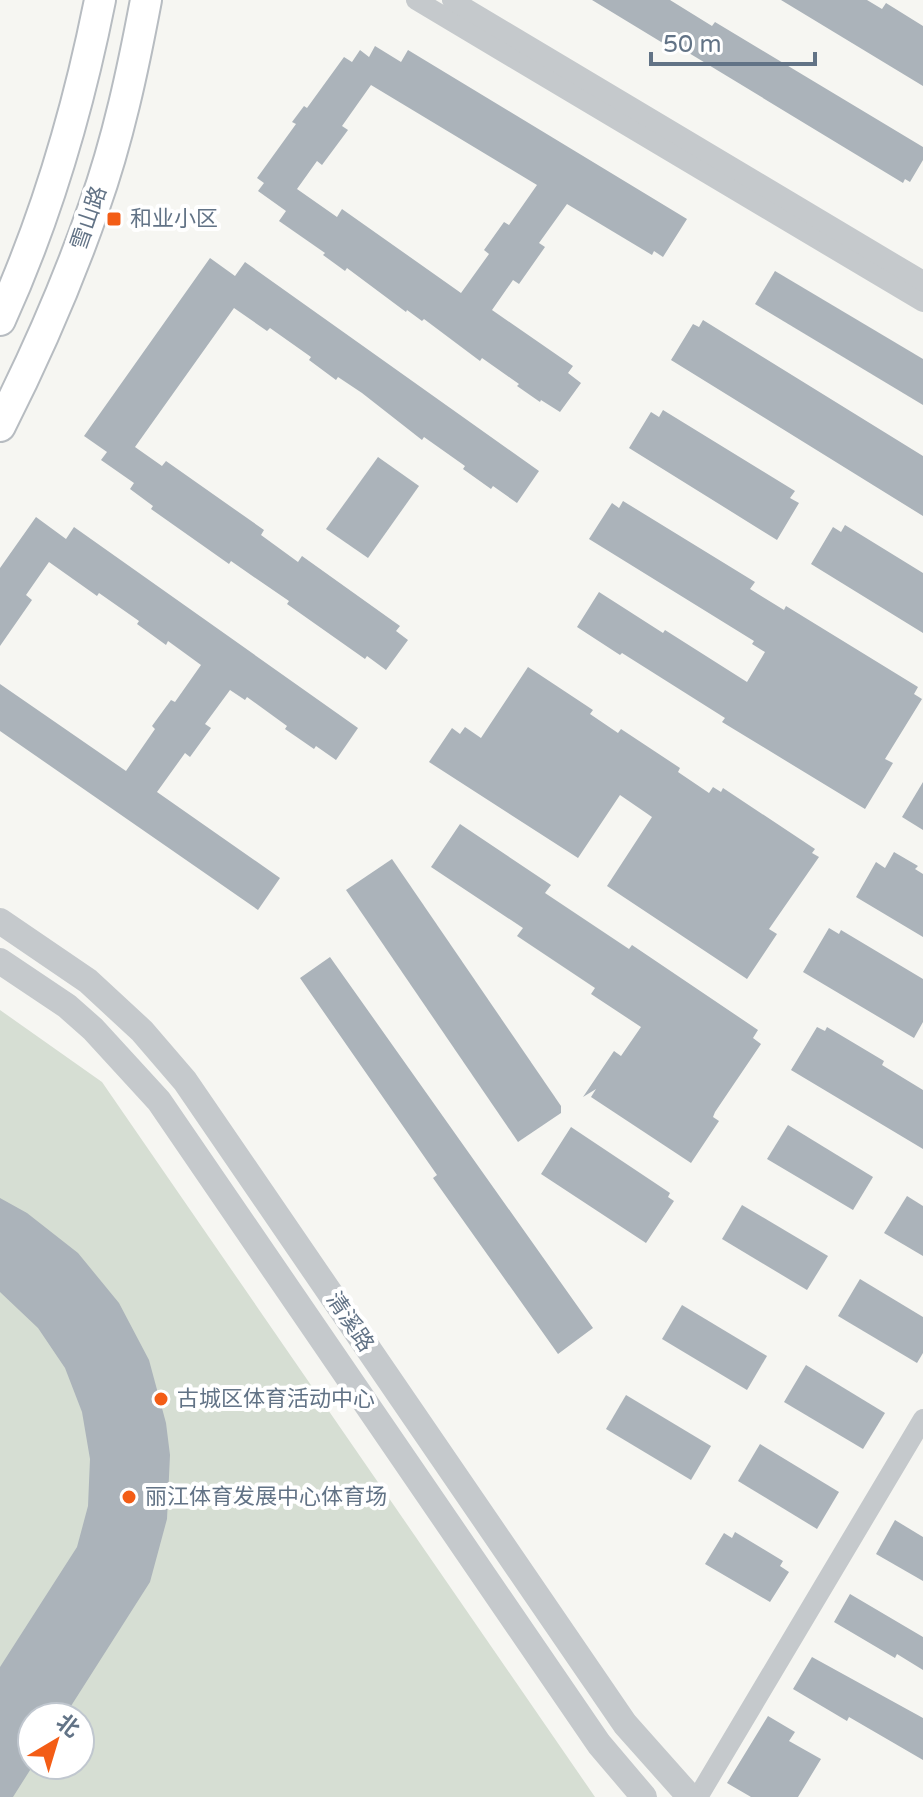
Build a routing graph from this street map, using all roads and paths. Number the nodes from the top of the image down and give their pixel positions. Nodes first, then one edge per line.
1 (100, 0) edge
2 (146, 0) edge
3 (416, 0) edge
4 (452, 0) edge
5 (923, 281) edge
6 (923, 302) edge
7 (0, 320) edge
8 (0, 426) edge
9 (0, 921) edge
10 (0, 961) edge
11 (923, 1419) edge
12 (644, 1797) edge
13 (690, 1797) edge
14 (698, 1797) edge

1 - 7 main road, 雪山路
2 - 8 main road, 雪山路
3 - 6 street
4 - 5 street
9 - 13 street, 清溪路
10 - 12 street, 清溪路
11 - 14 street

